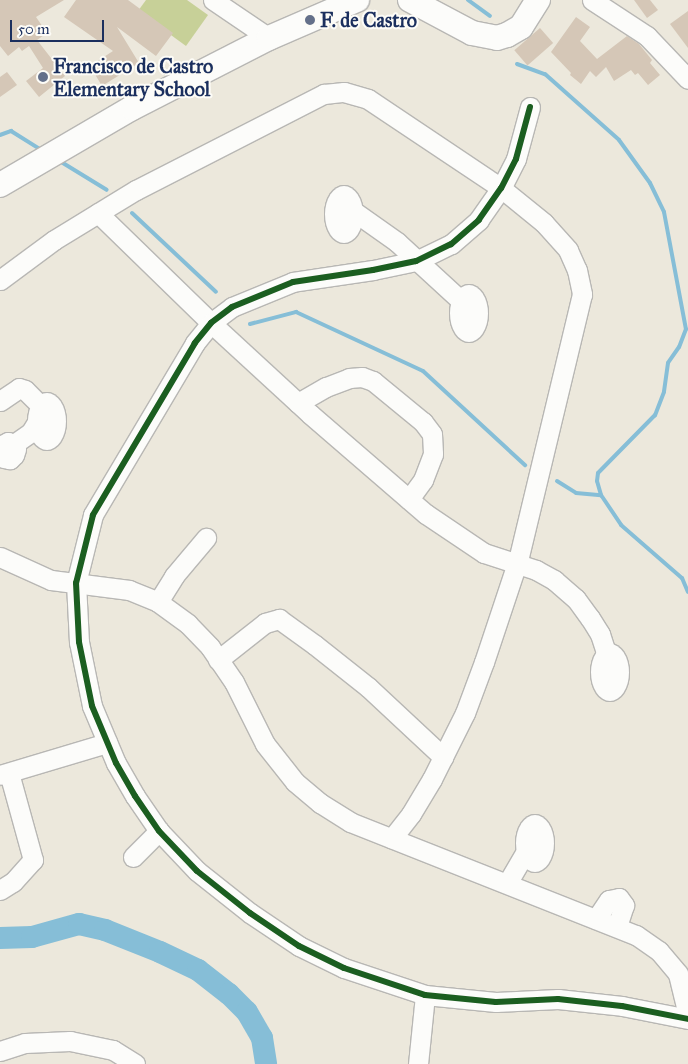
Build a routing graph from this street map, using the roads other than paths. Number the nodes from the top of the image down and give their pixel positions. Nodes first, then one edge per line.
1 (213, 0) edge
2 (357, 0) edge
3 (410, 0) edge
4 (538, 0) edge
5 (592, 0) edge
6 (269, 38) junction
7 (688, 79) edge
8 (530, 107) dead end
9 (0, 185) edge
10 (501, 188) junction
11 (349, 208) dead end
12 (98, 213) junction
13 (416, 261) junction
14 (0, 280) edge
15 (459, 299) dead end
16 (211, 323) junction
17 (0, 401) edge
18 (298, 403) junction
19 (3, 447) edge
20 (409, 499) junction
21 (206, 538) dead end
22 (0, 557) edge
23 (517, 564) junction
24 (76, 583) junction
25 (158, 602) junction
26 (606, 652) dead end
27 (218, 660) junction
28 (107, 743) junction
29 (443, 757) junction
30 (5, 774) edge
31 (160, 831) junction
32 (392, 838) junction
33 (532, 842) dead end
34 (133, 857) dead end
35 (508, 882) junction
36 (0, 890) edge
37 (596, 919) junction
38 (617, 927) junction
39 (425, 995) junction
40 (688, 1015) edge
41 (688, 1019) edge
42 (0, 1051) edge
43 (135, 1064) edge
44 (418, 1064) edge

1 - 6 street
2 - 6 main road
3 - 4 main road
5 - 7 street
6 - 9 main road
8 - 10 street
10 - 12 street
10 - 13 street
10 - 23 street
11 - 13 street
12 - 14 street
12 - 16 street
13 - 15 street
13 - 16 street
16 - 18 street
16 - 24 street
17 - 19 street
18 - 20 street
18 - 20 street
20 - 23 street
21 - 25 street
22 - 24 street
23 - 26 street
23 - 29 street
24 - 25 street
24 - 28 street
25 - 27 street
27 - 29 street
27 - 32 street
28 - 30 street
28 - 31 street
29 - 32 street
30 - 36 street
31 - 34 street
31 - 39 street
32 - 35 street
33 - 35 street
35 - 37 street
37 - 38 street
37 - 38 street
38 - 40 street
39 - 41 street
39 - 44 street
42 - 43 street

